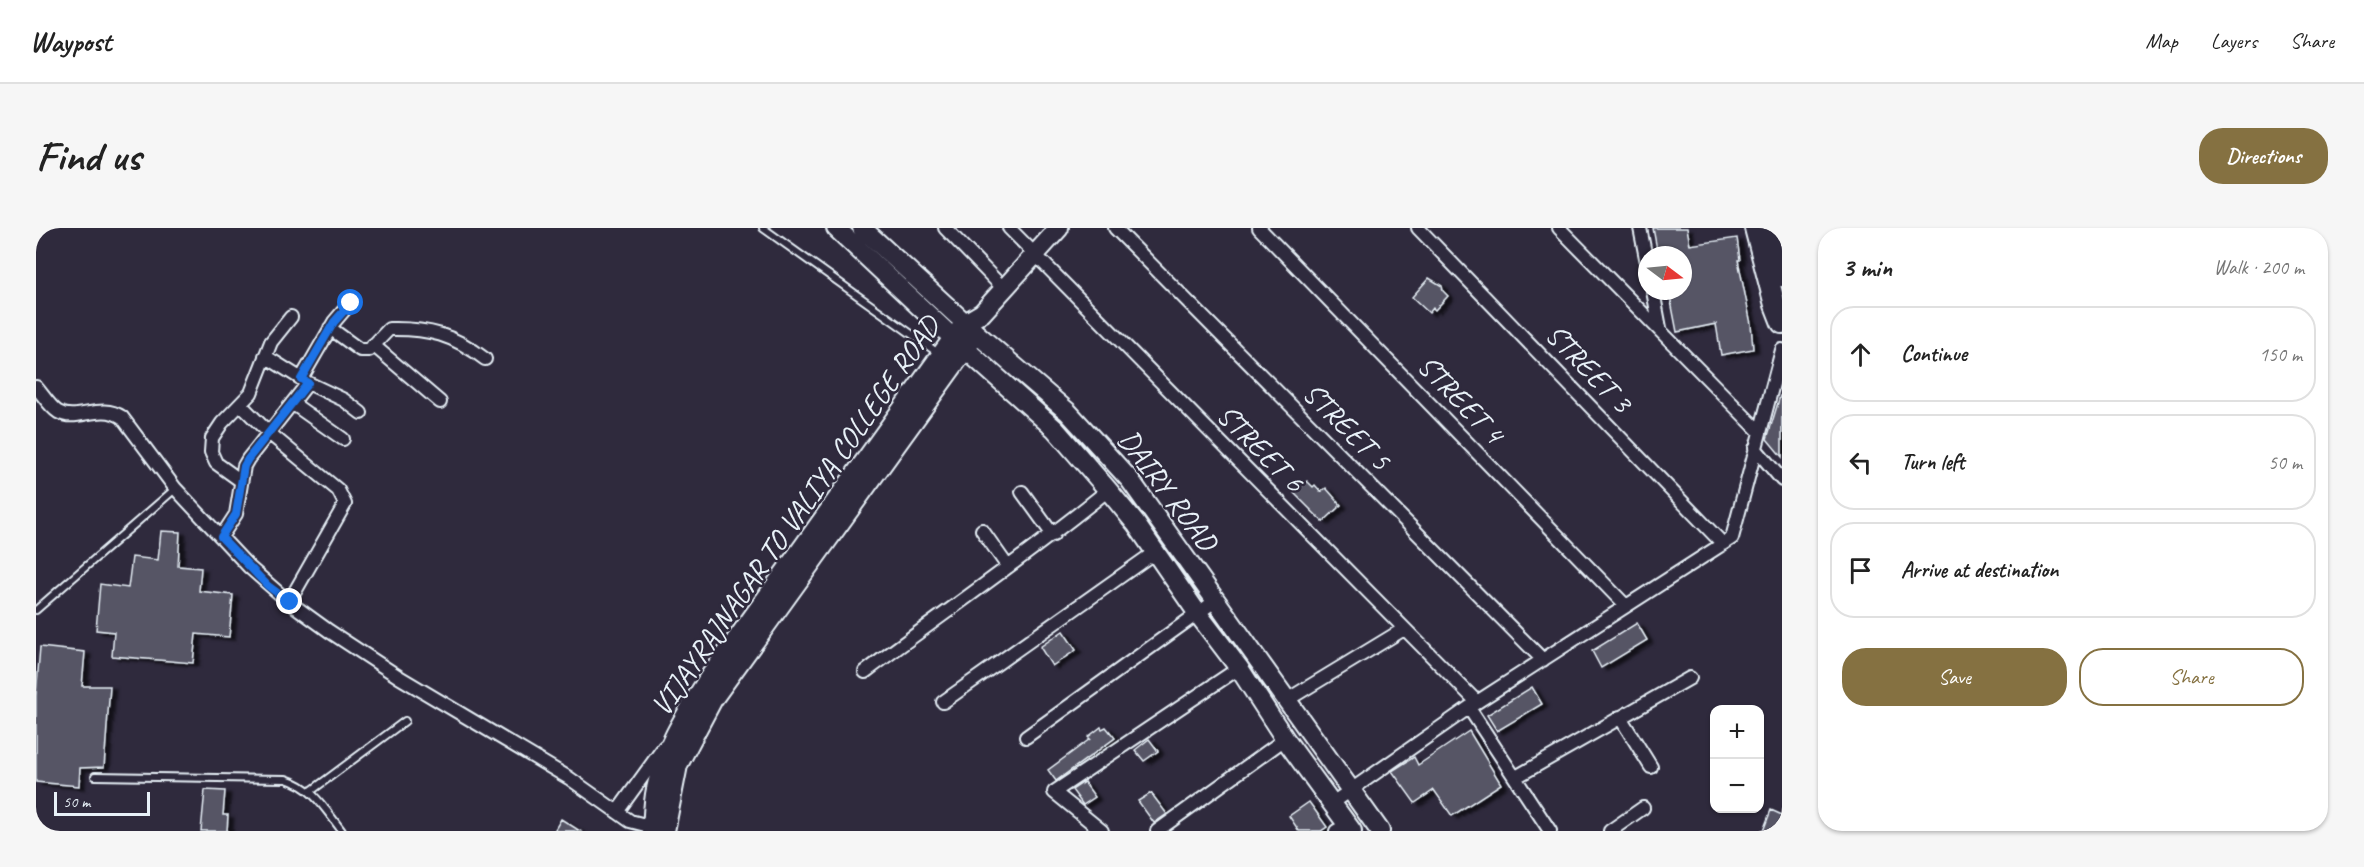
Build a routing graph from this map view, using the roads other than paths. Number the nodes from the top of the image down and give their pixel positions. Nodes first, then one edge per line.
1 (763, 228) edge
2 (836, 228) edge
3 (862, 228) edge
4 (945, 228) edge
5 (1009, 228) edge
6 (1059, 228) edge
7 (1114, 228) edge
8 (1259, 228) edge
9 (1418, 228) edge
10 (1559, 228) edge
11 (1640, 228) edge
12 (1755, 228) edge
13 (1771, 228) edge
14 (1644, 246) edge
15 (1034, 255) junction
16 (1782, 276) edge
17 (1004, 289) junction
18 (1655, 300) edge
19 (351, 303) dead end
20 (291, 317) dead end
21 (1782, 323) edge
22 (330, 328) junction
23 (971, 328) junction
24 (1660, 330) junction
25 (959, 343) junction
26 (373, 345) junction
27 (1782, 350) edge
28 (941, 354) junction
29 (265, 356) junction
30 (485, 359) dead end
31 (304, 381) junction
32 (36, 387) edge
33 (440, 402) dead end
34 (292, 403) junction
35 (241, 405) junction
36 (361, 412) dead end
37 (1760, 432) junction
38 (269, 433) junction
39 (343, 439) dead end
40 (1755, 448) junction
41 (1782, 480) edge
42 (241, 481) junction
43 (175, 488) junction
44 (1108, 490) junction
45 (1022, 492) dead end
46 (982, 530) dead end
47 (1053, 535) junction
48 (221, 537) junction
49 (1722, 544) junction
50 (1155, 552) junction
51 (1008, 567) junction
52 (1215, 601) junction
53 (290, 602) junction
54 (1626, 606) junction
55 (36, 610) edge
56 (1198, 614) junction
57 (1404, 629) junction
58 (1543, 660) junction
59 (1239, 668) junction
60 (865, 672) dead end
61 (1690, 678) dead end
62 (1287, 700) junction
63 (943, 702) dead end
64 (1473, 705) junction
65 (1620, 717) junction
66 (405, 721) dead end
67 (675, 731) junction
68 (1026, 737) dead end
69 (1285, 739) junction
70 (1652, 767) dead end
71 (95, 776) dead end
72 (1516, 777) junction
73 (311, 791) junction
74 (1350, 791) junction
75 (1331, 804) junction
76 (1643, 808) dead end
77 (616, 812) junction
78 (1345, 829) edge
79 (656, 830) edge
80 (342, 831) edge
81 (1102, 831) edge
82 (1157, 831) edge
83 (1380, 831) edge
84 (1551, 831) edge
85 (1610, 831) edge

1 - 28 lane
2 - 25 main road, DAIRY ROAD
3 - 23 main road, DAIRY ROAD
4 - 17 street
5 - 15 street, STREET 6
6 - 15 main road, VIJAYRAJNAGAR TO VALIYA COLLEGE ROAD
7 - 58 street, STREET 5
8 - 54 street, STREET 4
9 - 49 street, STREET 3
10 - 24 street
11 - 14 street
12 - 21 main road
13 - 16 main road
15 - 17 main road, VIJAYRAJNAGAR TO VALIYA COLLEGE ROAD
15 - 57 street, STREET 6
17 - 23 main road, VIJAYRAJNAGAR TO VALIYA COLLEGE ROAD
18 - 24 street
19 - 22 street
20 - 29 street
22 - 26 street
22 - 31 street
23 - 25 main road, VIJAYRAJNAGAR TO VALIYA COLLEGE ROAD
23 - 52 main road, DAIRY ROAD
24 - 37 street
25 - 28 main road, VIJAYRAJNAGAR TO VALIYA COLLEGE ROAD
25 - 44 main road, DAIRY ROAD
25 - 79 main road, VIJAYRAJNAGAR TO VALIYA COLLEGE ROAD
26 - 30 street
26 - 33 street
27 - 37 street
28 - 67 main road, VIJAYRAJNAGAR TO VALIYA COLLEGE ROAD
29 - 31 street
29 - 35 street
31 - 34 street
31 - 36 street
32 - 43 street
34 - 38 street
34 - 39 street
35 - 38 street
35 - 42 street
37 - 40 street
38 - 42 street
38 - 53 street
40 - 41 street
40 - 49 street
42 - 48 street
43 - 48 street
43 - 55 lane
44 - 47 street
44 - 50 main road, DAIRY ROAD
45 - 47 street
46 - 51 street
47 - 51 street
48 - 53 street
49 - 54 street
50 - 56 main road, DAIRY ROAD
50 - 63 street
51 - 60 street
52 - 56 street
52 - 62 main road, DAIRY ROAD
53 - 77 street
54 - 58 street
56 - 59 main road, DAIRY ROAD
56 - 68 street
57 - 62 street
57 - 64 street, STREET 6
58 - 64 street
59 - 69 main road, DAIRY ROAD
59 - 81 street
61 - 65 street
62 - 74 main road, DAIRY ROAD
64 - 72 street, STREET 6
64 - 74 street
65 - 70 street
65 - 72 street
66 - 73 lane
67 - 77 street
67 - 79 main road, VIJAYRAJNAGAR TO VALIYA COLLEGE ROAD
69 - 75 main road, DAIRY ROAD
69 - 82 street
71 - 73 lane
72 - 84 street, STREET 6
73 - 80 lane
74 - 75 street
74 - 83 main road, DAIRY ROAD
75 - 78 main road, DAIRY ROAD
76 - 85 street
77 - 79 street

